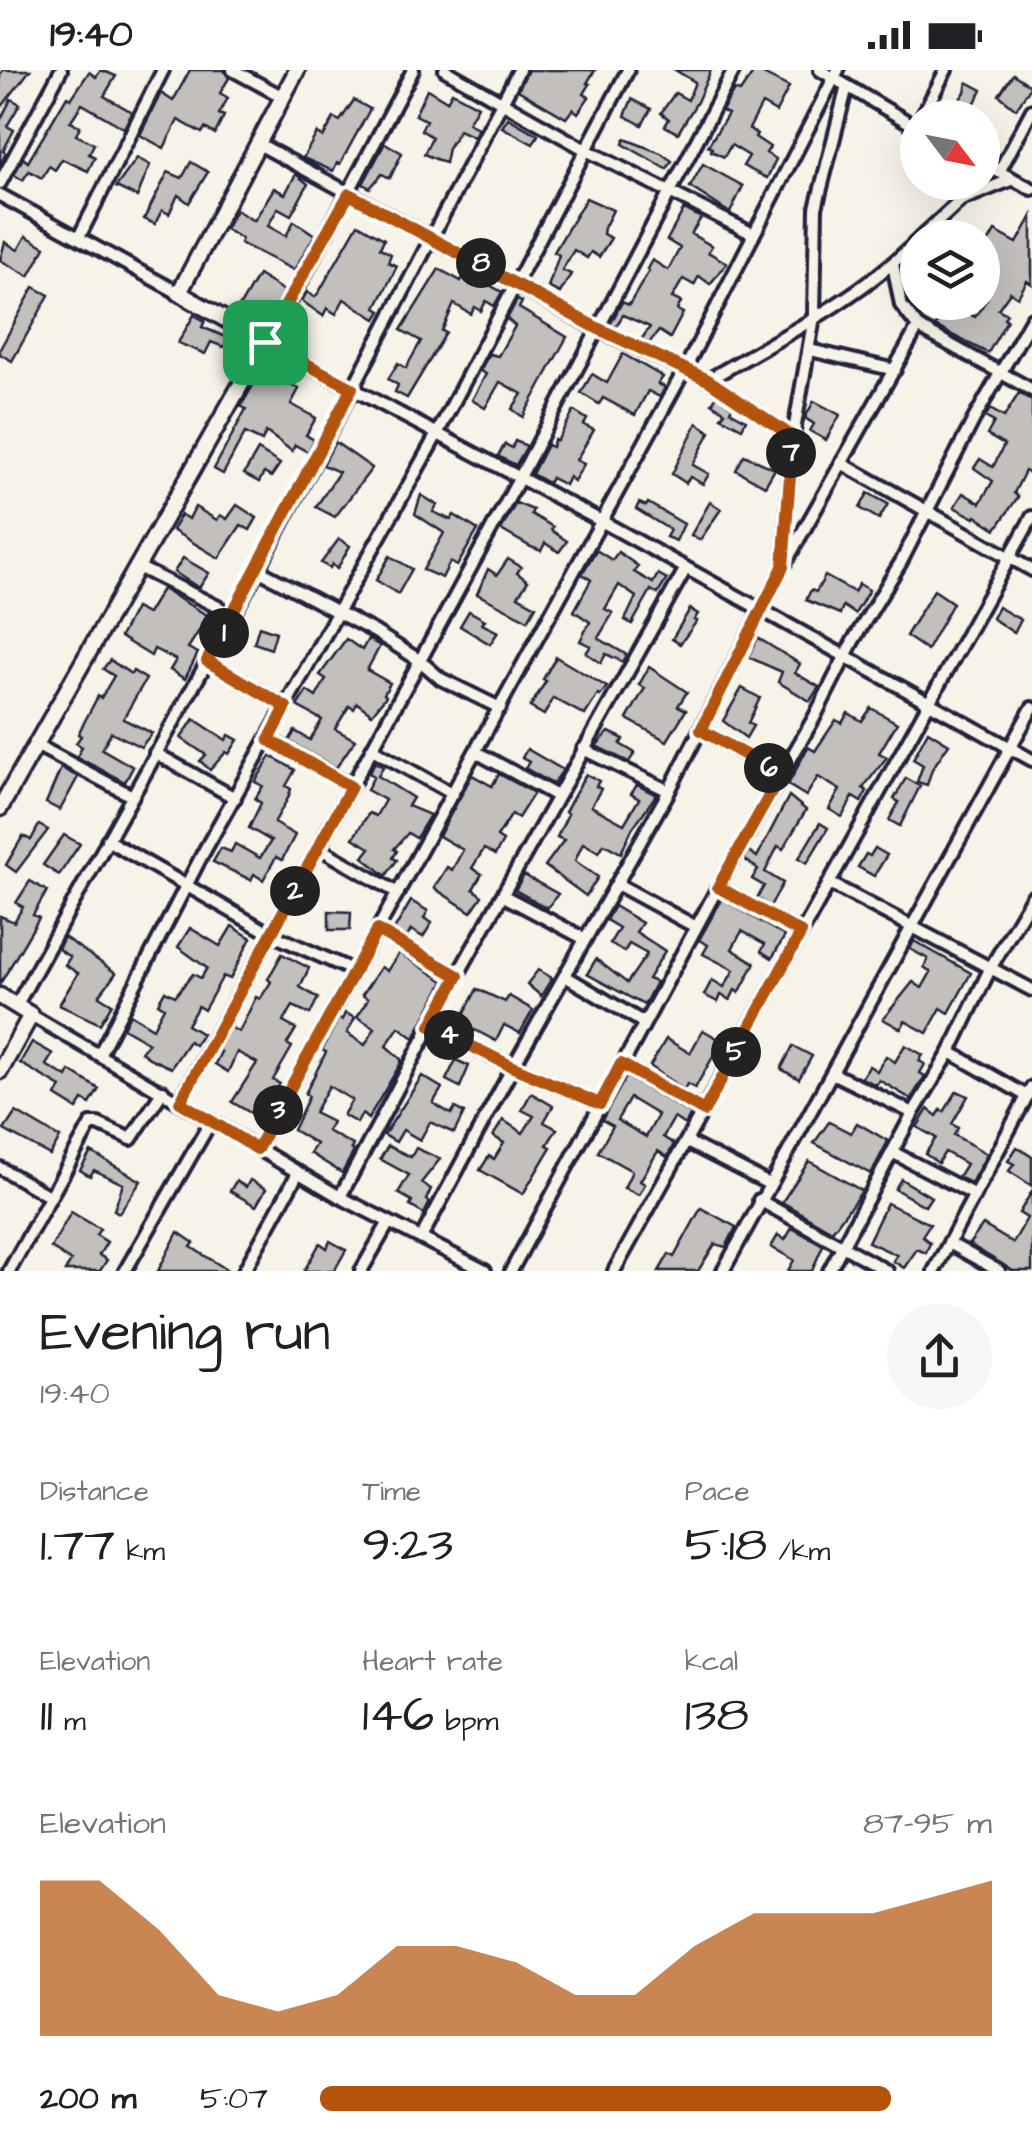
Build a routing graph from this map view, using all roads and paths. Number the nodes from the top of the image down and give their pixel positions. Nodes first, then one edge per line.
1 (61, 70) edge
2 (147, 70) edge
3 (233, 70) edge
4 (297, 70) edge
5 (413, 70) edge
6 (445, 70) edge
7 (519, 70) edge
8 (628, 70) edge
9 (734, 70) edge
10 (820, 70) edge
11 (946, 70) edge
12 (162, 73) edge
13 (836, 74) edge
14 (847, 86) junction
15 (282, 97) junction
16 (930, 100) edge
17 (501, 102) junction
18 (1032, 110) edge
19 (900, 114) edge
20 (259, 144) junction
21 (586, 150) junction
22 (1000, 170) edge
23 (1000, 172) edge
24 (1013, 179) junction
25 (0, 183) edge
26 (1032, 189) edge
27 (672, 191) junction
28 (349, 194) junction
29 (0, 195) edge
30 (939, 220) edge
31 (753, 234) junction
32 (79, 237) junction
33 (431, 238) junction
34 (900, 257) edge
35 (893, 264) junction
36 (516, 284) junction
37 (179, 294) junction
38 (814, 317) junction
39 (1032, 318) edge
40 (918, 327) junction
41 (597, 328) junction
42 (265, 342) junction
43 (810, 350) junction
44 (685, 370) junction
45 (896, 370) junction
46 (1000, 372) junction
47 (708, 380) junction
48 (352, 388) junction
49 (1032, 390) edge
50 (437, 434) junction
51 (793, 437) junction
52 (841, 463) junction
53 (519, 478) junction
54 (927, 513) junction
55 (1032, 517) edge
56 (603, 522) junction
57 (1010, 558) junction
58 (136, 566) junction
59 (783, 567) junction
60 (686, 568) junction
61 (258, 570) junction
62 (1032, 570) edge
63 (760, 610) junction
64 (338, 612) junction
65 (234, 615) junction
66 (844, 656) junction
67 (419, 660) junction
68 (207, 661) junction
69 (929, 702) junction
70 (286, 707) junction
71 (500, 708) junction
72 (1032, 708) edge
73 (701, 730) junction
74 (269, 740) junction
75 (36, 745) junction
76 (1011, 748) junction
77 (372, 749) junction
78 (583, 749) junction
79 (476, 752) junction
80 (155, 753) junction
81 (1032, 760) edge
82 (781, 775) junction
83 (351, 787) junction
84 (669, 791) junction
85 (453, 794) junction
86 (132, 796) junction
87 (557, 796) junction
88 (235, 798) junction
89 (0, 808) edge
90 (107, 840) junction
91 (319, 848) junction
92 (829, 883) junction
93 (617, 884) junction
94 (187, 886) junction
95 (718, 887) junction
96 (398, 893) junction
97 (504, 896) junction
98 (1032, 897) edge
99 (913, 925) junction
100 (696, 927) junction
101 (377, 930) junction
102 (801, 933) junction
103 (271, 934) junction
104 (585, 939) junction
105 (991, 968) junction
106 (354, 970) junction
107 (458, 976) junction
108 (565, 976) junction
109 (1032, 990) edge
110 (0, 996) edge
111 (16, 1006) junction
112 (30, 1014) junction
113 (644, 1023) junction
114 (431, 1026) junction
115 (950, 1052) junction
116 (100, 1054) junction
117 (621, 1064) junction
118 (513, 1067) junction
119 (0, 1071) edge
120 (832, 1072) junction
121 (162, 1091) junction
122 (1030, 1091) edge
123 (180, 1102) junction
124 (600, 1104) junction
125 (704, 1111) junction
126 (913, 1114) junction
127 (211, 1120) junction
128 (687, 1142) junction
129 (257, 1149) junction
130 (892, 1152) junction
131 (0, 1168) edge
132 (298, 1172) junction
133 (768, 1184) junction
134 (973, 1194) junction
135 (49, 1196) junction
136 (340, 1196) junction
137 (760, 1200) junction
138 (388, 1222) junction
139 (421, 1238) junction
140 (949, 1242) junction
141 (843, 1245) junction
142 (9, 1271) edge
143 (125, 1271) edge
144 (244, 1271) edge
145 (361, 1271) edge
146 (485, 1271) edge
147 (511, 1271) edge
148 (614, 1271) edge
149 (722, 1271) edge
150 (829, 1271) edge
151 (888, 1271) edge
152 (934, 1271) edge
153 (998, 1271) edge

1 - 25 street
2 - 12 street
3 - 15 street
4 - 15 main road
5 - 28 street
6 - 17 street
7 - 17 street
8 - 21 street
9 - 27 street
10 - 13 street
11 - 16 street
12 - 32 street
13 - 14 street
13 - 31 street
14 - 19 street
14 - 38 street
15 - 20 main road
17 - 21 street
17 - 33 street
18 - 22 street
20 - 28 street
20 - 37 main road
21 - 27 street
21 - 36 street
23 - 24 street
24 - 26 street
24 - 30 street
27 - 31 street
27 - 41 street
28 - 33 street
28 - 42 street
29 - 32 street
31 - 44 street
32 - 37 street
33 - 36 street
33 - 48 street
34 - 35 street
35 - 38 street
35 - 40 street
36 - 41 street
36 - 50 street
37 - 42 main road
38 - 43 street
38 - 47 street
39 - 46 street
40 - 45 street
40 - 46 street
41 - 44 street
41 - 53 street
42 - 48 street
42 - 58 main road
43 - 45 street
43 - 51 street
44 - 47 street
44 - 56 street
45 - 52 street
46 - 49 street
46 - 54 street
47 - 51 street
48 - 50 street
48 - 61 street
50 - 53 street
50 - 64 street
51 - 59 street
52 - 54 street
52 - 59 street
53 - 56 street
53 - 67 street
54 - 57 street
54 - 66 street
55 - 57 street
56 - 60 street
56 - 71 street
57 - 62 street
57 - 69 street
58 - 65 street
58 - 75 main road
59 - 63 street
60 - 63 street
60 - 78 street
61 - 64 street
61 - 65 street
63 - 66 street
63 - 73 street
64 - 67 street
64 - 70 street
65 - 68 street
66 - 69 street
66 - 82 street
67 - 71 street
67 - 77 street
68 - 70 street
68 - 80 street
69 - 76 street
69 - 92 street
70 - 74 street
71 - 79 street
72 - 76 street
73 - 82 street
73 - 84 street
74 - 83 street
74 - 88 street
75 - 86 street
75 - 89 main road
76 - 81 street
76 - 99 street
77 - 83 street
77 - 85 street
78 - 84 street
78 - 87 street
79 - 85 street
79 - 87 street
80 - 86 street
80 - 88 street
82 - 95 street
83 - 91 street
84 - 93 street
85 - 96 street
86 - 90 street
87 - 97 street
88 - 94 street
90 - 94 street
90 - 111 street
91 - 96 street
91 - 103 street
92 - 99 street
92 - 102 street
93 - 100 street
93 - 104 street
94 - 103 street
94 - 116 street
95 - 100 street
95 - 102 street
96 - 101 street
97 - 104 street
97 - 107 street
98 - 105 street
99 - 105 street
99 - 120 street
100 - 113 street
101 - 106 street
101 - 107 street
102 - 125 street
103 - 106 street
103 - 123 street
104 - 108 street
105 - 109 street
105 - 115 street
106 - 129 street
107 - 114 street
108 - 113 street
108 - 118 street
110 - 111 main road
111 - 112 main road
112 - 116 street
112 - 119 main road
113 - 117 street
114 - 118 street
114 - 136 street
115 - 122 street
115 - 126 street
116 - 121 street
117 - 124 street
117 - 125 street
118 - 124 street
118 - 139 street
120 - 126 street
120 - 133 street
121 - 123 street
121 - 135 street
122 - 134 street
123 - 127 street
124 - 147 street
125 - 128 street
126 - 130 street
127 - 129 street
127 - 143 street
128 - 133 street
128 - 148 street
129 - 132 street
130 - 134 street
130 - 141 street
131 - 135 street
132 - 136 street
132 - 144 street
133 - 137 street
134 - 140 street
135 - 142 street
136 - 138 street
137 - 141 street
137 - 149 street
138 - 139 street
138 - 145 street
139 - 146 street
140 - 152 street
140 - 153 street
141 - 150 street
141 - 151 street

